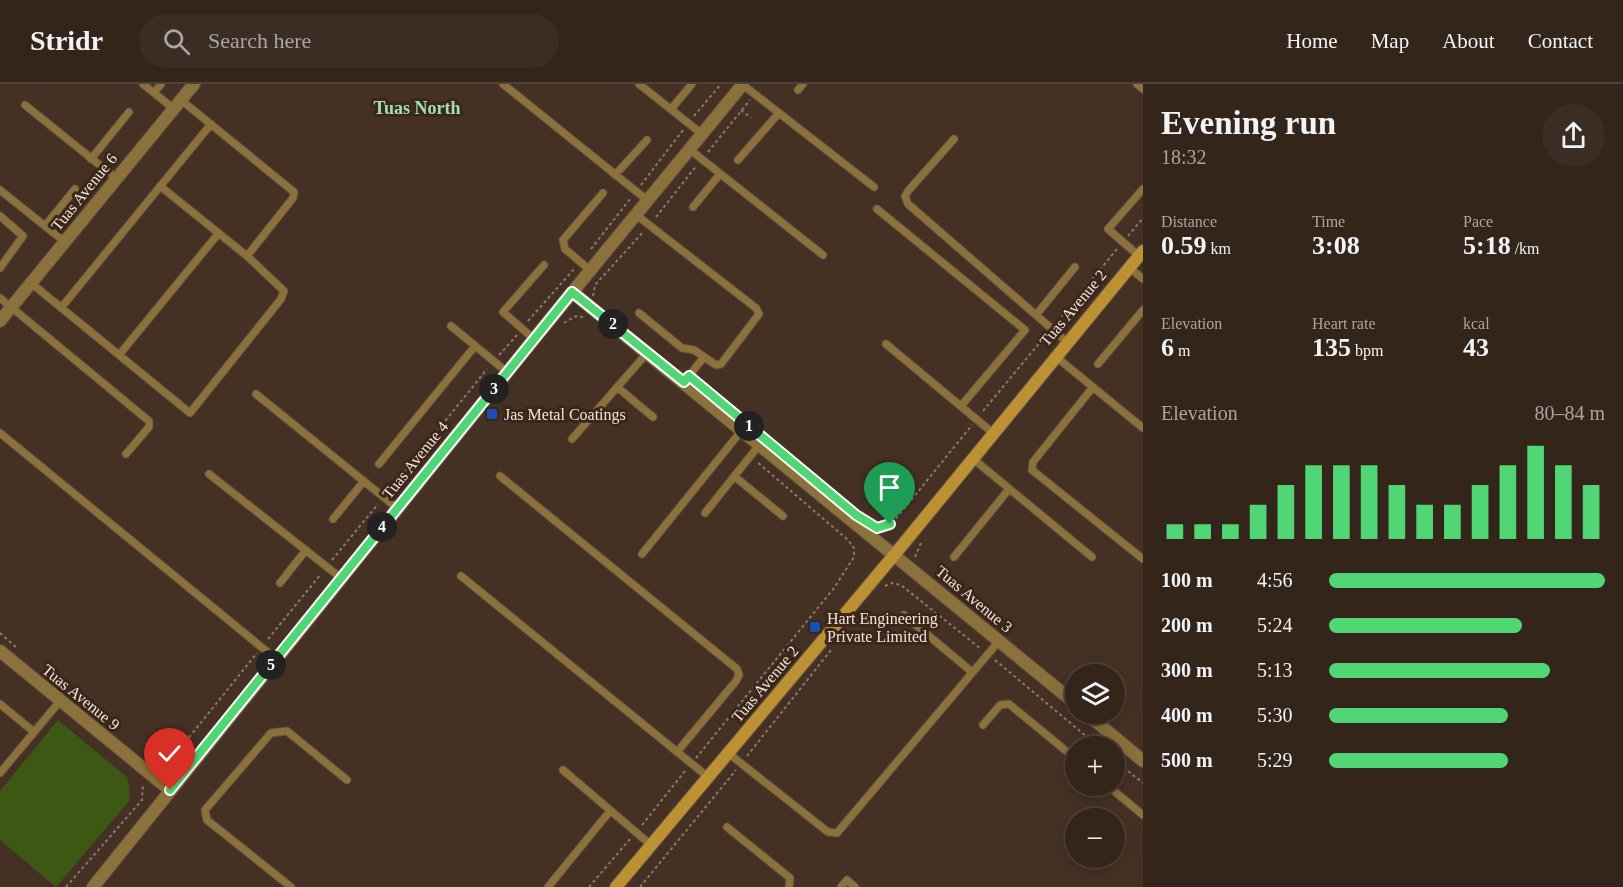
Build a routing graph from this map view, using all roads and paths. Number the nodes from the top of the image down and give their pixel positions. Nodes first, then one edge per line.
1 (143, 84) edge
2 (161, 84) edge
3 (194, 84) edge
4 (503, 84) edge
5 (639, 84) edge
6 (692, 84) edge
7 (721, 84) edge
8 (743, 84) edge
9 (1137, 84) edge
10 (1143, 89) edge
11 (154, 93) junction
12 (755, 95) junction
13 (729, 101) junction
14 (177, 104) junction
15 (25, 105) dead end
16 (671, 109) junction
17 (742, 111) junction
18 (129, 112) dead end
19 (778, 114) junction
20 (751, 118) dead end
21 (689, 123) junction
22 (211, 124) junction
23 (702, 134) junction
24 (954, 139) dead end
25 (647, 140) dead end
26 (689, 149) junction
27 (91, 159) junction
28 (702, 159) junction
29 (738, 159) dead end
30 (720, 174) junction
31 (615, 175) junction
32 (117, 179) junction
33 (160, 186) junction
34 (874, 187) dead end
35 (75, 189) dead end
36 (1143, 189) edge
37 (0, 190) edge
38 (636, 192) junction
39 (603, 193) dead end
40 (646, 200) junction
41 (693, 207) dead end
42 (877, 209) dead end
43 (635, 214) junction
44 (0, 216) edge
45 (1143, 218) edge
46 (650, 225) junction
47 (45, 226) junction
48 (219, 234) junction
49 (65, 242) junction
50 (1123, 242) junction
51 (1141, 253) edge
52 (823, 255) dead end
53 (246, 256) junction
54 (544, 265) dead end
55 (585, 266) junction
56 (1075, 267) dead end
57 (1129, 267) junction
58 (0, 268) edge
59 (1143, 279) edge
60 (31, 284) junction
61 (572, 292) junction
62 (0, 298) edge
63 (598, 305) dead end
64 (13, 306) junction
65 (61, 308) junction
66 (1143, 310) edge
67 (639, 312) dead end
68 (1036, 315) junction
69 (0, 321) edge
70 (591, 323) dead end
71 (560, 325) dead end
72 (451, 326) dead end
73 (522, 328) junction
74 (1052, 328) junction
75 (534, 339) junction
76 (1067, 342) junction
77 (886, 344) dead end
78 (475, 346) junction
79 (647, 352) junction
80 (119, 355) junction
81 (1055, 356) junction
82 (704, 357) junction
83 (493, 361) junction
84 (1098, 364) dead end
85 (507, 372) junction
86 (684, 382) junction
87 (617, 387) junction
88 (1093, 387) junction
89 (256, 394) dead end
90 (961, 406) junction
91 (653, 417) dead end
92 (976, 419) junction
93 (1143, 428) edge
94 (742, 430) junction
95 (0, 433) edge
96 (993, 433) junction
97 (572, 439) dead end
98 (760, 444) junction
99 (126, 454) dead end
100 (750, 456) junction
101 (972, 459) junction
102 (379, 464) dead end
103 (209, 474) dead end
104 (500, 476) dead end
105 (734, 476) junction
106 (364, 481) junction
107 (1009, 489) junction
108 (384, 497) junction
109 (397, 508) junction
110 (705, 513) dead end
111 (783, 516) dead end
112 (333, 519) dead end
113 (877, 528) dead end
114 (306, 550) junction
115 (642, 554) dead end
116 (895, 554) junction
117 (854, 557) junction
118 (861, 557) dead end
119 (954, 557) dead end
120 (1092, 557) dead end
121 (1143, 559) edge
122 (327, 566) junction
123 (460, 576) dead end
124 (341, 578) junction
125 (280, 583) dead end
126 (883, 588) dead end
127 (904, 615) dead end
128 (999, 641) junction
129 (835, 645) dead end
130 (261, 647) junction
131 (0, 651) edge
132 (987, 654) junction
133 (276, 659) junction
134 (972, 672) junction
135 (1065, 695) edge
136 (60, 701) junction
137 (0, 704) edge
138 (1099, 724) edge
139 (983, 725) dead end
140 (34, 732) junction
141 (1086, 736) edge
142 (1065, 750) edge
143 (677, 752) junction
144 (728, 753) junction
145 (1143, 761) edge
146 (742, 763) junction
147 (692, 764) junction
148 (162, 765) dead end
149 (1125, 769) edge
150 (563, 770) dead end
151 (0, 773) edge
152 (141, 777) dead end
153 (708, 777) junction
154 (347, 780) dead end
155 (1143, 783) edge
156 (170, 790) junction
157 (1120, 796) edge
158 (610, 811) junction
159 (1143, 815) edge
160 (727, 827) dead end
161 (636, 832) junction
162 (651, 845) junction
163 (66, 887) edge
164 (93, 887) edge
165 (291, 887) edge
166 (548, 887) edge
167 (589, 887) edge
168 (616, 887) edge
169 (640, 887) edge
170 (789, 887) edge
171 (841, 887) edge
172 (855, 887) edge

1 - 11 lane
2 - 11 lane
3 - 14 street, Tuas Avenue 6
4 - 31 lane
5 - 16 lane
6 - 16 lane
7 - 21 path
8 - 12 lane
8 - 13 street, Tuas Avenue 4
9 - 10 lane
11 - 14 lane
12 - 17 path
12 - 19 lane
13 - 17 path
13 - 23 street, Tuas Avenue 4
14 - 22 lane
14 - 32 street, Tuas Avenue 6
15 - 27 lane
16 - 21 lane
17 - 20 path
17 - 28 path
18 - 27 lane
19 - 29 lane
19 - 34 lane
21 - 23 lane
21 - 38 path
22 - 33 lane
22 - 53 lane
23 - 26 street, Tuas Avenue 4
24 - 68 lane
25 - 31 lane
26 - 28 lane
26 - 40 street, Tuas Avenue 4
27 - 32 lane
28 - 30 lane
28 - 46 path
30 - 41 lane
30 - 52 lane
31 - 38 lane
32 - 49 street, Tuas Avenue 6
33 - 48 lane
33 - 65 lane
35 - 47 lane
36 - 50 lane
37 - 47 lane
38 - 40 lane
38 - 55 path
39 - 55 lane
40 - 43 street, Tuas Avenue 4
42 - 90 lane
43 - 46 lane
43 - 55 street, Tuas Avenue 4
44 - 58 lane
45 - 50 path
46 - 63 path
46 - 82 lane
47 - 49 lane
48 - 53 lane
48 - 80 lane
49 - 60 street, Tuas Avenue 6
50 - 51 lane
50 - 74 path
51 - 57 street, Tuas Avenue 2
53 - 80 lane
54 - 73 lane
55 - 61 street, Tuas Avenue 4
55 - 73 path
56 - 68 lane
57 - 59 lane
57 - 76 street, Tuas Avenue 2
60 - 64 street, Tuas Avenue 6
60 - 65 lane
61 - 75 street, Tuas Avenue 4
61 - 79 street, Tuas Avenue 3
62 - 64 lane
64 - 69 street, Tuas Avenue 6
64 - 99 lane
65 - 80 lane
66 - 84 lane
67 - 82 lane
68 - 74 lane
70 - 71 path
72 - 78 lane
73 - 75 lane
73 - 83 path
74 - 76 lane
74 - 92 path
75 - 85 street, Tuas Avenue 4
76 - 81 street, Tuas Avenue 2
77 - 90 lane
78 - 83 lane
78 - 102 lane
79 - 86 street, Tuas Avenue 3
79 - 87 lane
81 - 88 lane
81 - 96 street, Tuas Avenue 2
82 - 86 lane
83 - 85 lane
83 - 108 path
85 - 109 street, Tuas Avenue 4
86 - 94 street, Tuas Avenue 3
87 - 91 lane
87 - 97 lane
88 - 93 lane
88 - 121 lane
89 - 106 lane
90 - 92 lane
92 - 96 lane
92 - 113 path
94 - 98 street, Tuas Avenue 3
94 - 115 lane
95 - 130 lane
96 - 101 street, Tuas Avenue 2
98 - 100 lane
98 - 116 street, Tuas Avenue 3
100 - 105 lane
100 - 117 path
101 - 107 lane
101 - 116 street, Tuas Avenue 2
103 - 114 lane
104 - 143 lane
105 - 110 lane
105 - 111 lane
106 - 108 lane
106 - 112 lane
107 - 119 lane
107 - 120 lane
108 - 109 lane
108 - 122 path
109 - 124 street, Tuas Avenue 4
114 - 122 lane
114 - 125 lane
116 - 128 street, Tuas Avenue 3
116 - 144 street, Tuas Avenue 2
117 - 118 path
117 - 147 path
122 - 124 lane
122 - 130 path
123 - 143 lane
124 - 133 street, Tuas Avenue 4
126 - 132 path
127 - 134 lane
128 - 132 lane
128 - 135 street, Tuas Avenue 3
129 - 146 path
130 - 133 lane
130 - 148 path
131 - 136 street, Tuas Avenue 9
132 - 134 lane
132 - 141 path
133 - 156 street, Tuas Avenue 4
134 - 146 lane
136 - 140 lane
136 - 156 street, Tuas Avenue 9
137 - 140 lane
138 - 145 street
139 - 142 lane
140 - 151 lane
143 - 147 lane
144 - 146 lane
144 - 153 street, Tuas Avenue 2
146 - 169 path
147 - 153 lane
147 - 161 path
149 - 155 path
150 - 158 lane
152 - 163 path
153 - 162 street, Tuas Avenue 2
154 - 165 lane
156 - 164 street, Tuas Avenue 4
157 - 159 lane
158 - 161 lane
158 - 166 lane
160 - 170 lane
161 - 162 lane
161 - 167 path
162 - 168 street, Tuas Avenue 2
171 - 172 lane

